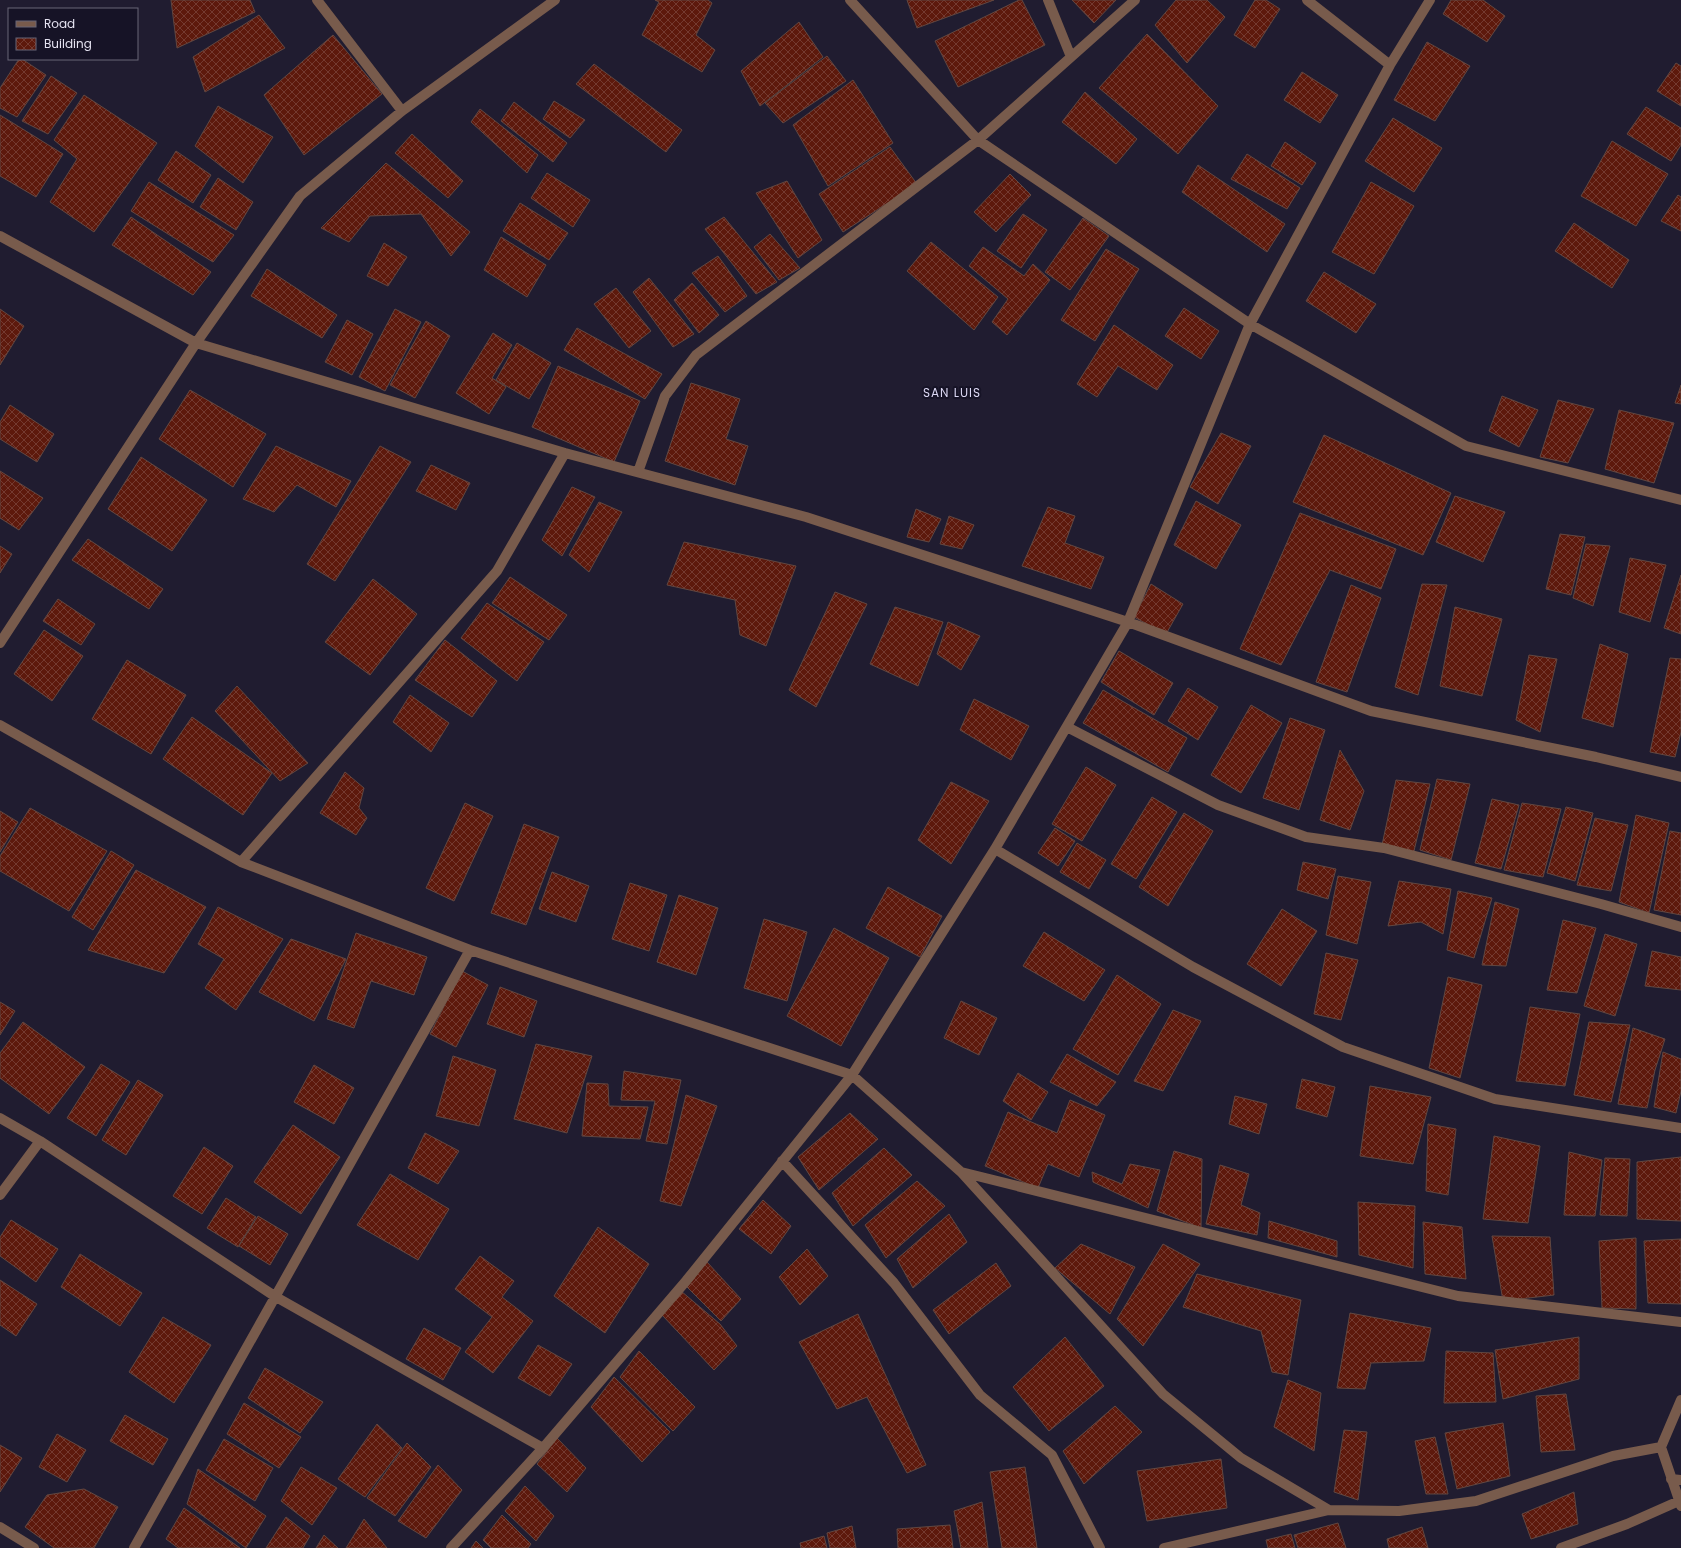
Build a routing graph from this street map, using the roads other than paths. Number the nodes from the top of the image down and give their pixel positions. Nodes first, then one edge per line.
1 (317, 0) edge
2 (555, 0) edge
3 (850, 0) edge
4 (1048, 0) edge
5 (1135, 0) edge
6 (1306, 0) edge
7 (1430, 0) edge
8 (1071, 57) junction
9 (1390, 65) junction
10 (402, 111) junction
11 (978, 140) junction
12 (0, 236) edge
13 (1250, 324) junction
14 (196, 343) junction
15 (565, 453) junction
16 (638, 472) junction
17 (1681, 500) edge
18 (1128, 622) junction
19 (0, 643) edge
20 (0, 726) edge
21 (1067, 727) junction
22 (1681, 777) edge
23 (996, 850) junction
24 (241, 862) junction
25 (1681, 927) edge
26 (470, 950) junction
27 (852, 1075) junction
28 (0, 1118) edge
29 (1681, 1128) edge
30 (40, 1141) junction
31 (782, 1161) junction
32 (961, 1172) junction
33 (0, 1195) edge
34 (276, 1296) junction
35 (1681, 1322) edge
36 (1681, 1400) edge
37 (1661, 1447) junction
38 (543, 1448) junction
39 (1670, 1479) junction
40 (1681, 1480) edge
41 (1680, 1503) edge
42 (1329, 1510) junction
43 (0, 1527) edge
44 (34, 1548) edge
45 (134, 1548) edge
46 (451, 1548) edge
47 (1100, 1548) edge
48 (1164, 1548) edge
49 (1561, 1548) edge

1 - 10 street
2 - 10 street
3 - 11 street
4 - 8 street
5 - 8 street
6 - 9 street
7 - 9 street
8 - 11 street
9 - 13 street
10 - 14 street
11 - 13 street
11 - 16 street
12 - 14 street
13 - 17 street
13 - 18 street
14 - 15 street
14 - 19 street
15 - 16 street
15 - 24 street
16 - 18 street
18 - 21 street
18 - 22 street
20 - 24 street
21 - 23 street
21 - 25 street
23 - 27 street
23 - 29 street
24 - 26 street
26 - 27 street
26 - 34 street
27 - 31 street
27 - 32 street
28 - 30 street
30 - 33 street
30 - 34 street
31 - 38 street
31 - 47 street
32 - 35 street
32 - 42 street
34 - 38 street
34 - 45 street
36 - 37 street
37 - 39 street
37 - 42 street
38 - 46 street
39 - 40 street
39 - 41 street
41 - 49 street
42 - 48 street
43 - 44 street

